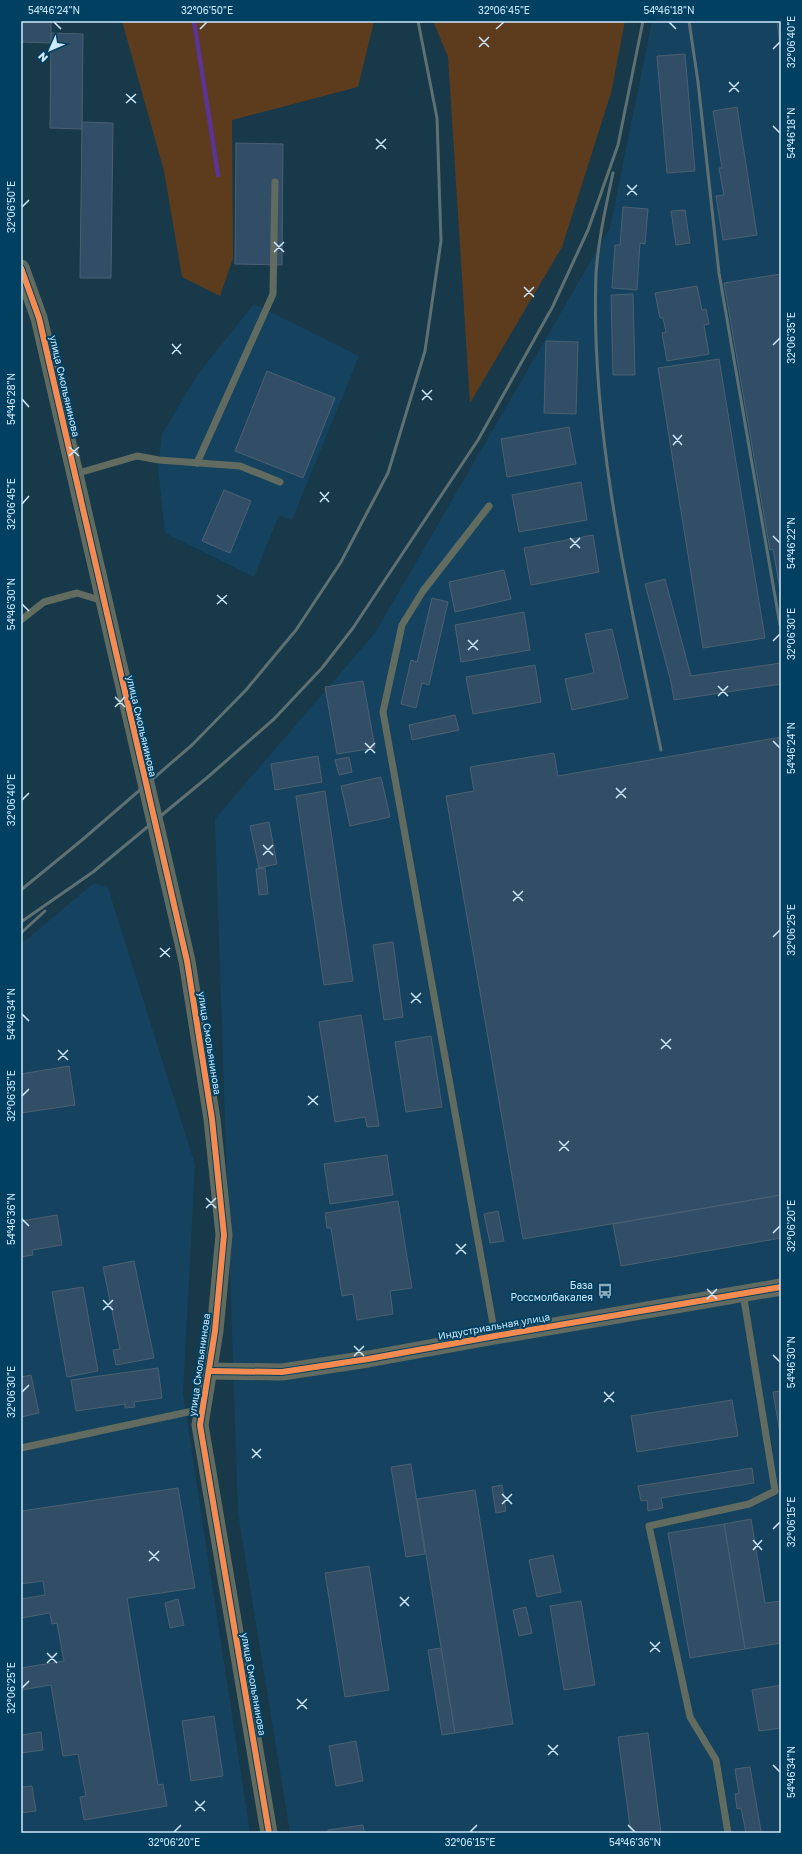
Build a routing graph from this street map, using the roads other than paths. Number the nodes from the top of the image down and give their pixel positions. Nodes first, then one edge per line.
1 (275, 182) dead end
2 (21, 268) edge
3 (197, 463) junction
4 (75, 474) junction
5 (280, 482) dead end
6 (489, 506) dead end
7 (103, 601) junction
8 (21, 620) edge
9 (781, 1287) edge
10 (743, 1294) junction
11 (495, 1336) junction
12 (209, 1371) junction
13 (202, 1409) junction
14 (21, 1448) edge
15 (269, 1833) edge
16 (728, 1833) edge

1 - 3 lane
2 - 4 street, улица Смольянинова
3 - 4 lane
3 - 5 lane
4 - 7 street, улица Смольянинова
6 - 11 lane
7 - 8 lane
7 - 12 street, улица Смольянинова
9 - 10 street, Индустриальная улица
10 - 11 street, Индустриальная улица
10 - 16 lane
11 - 12 street, Индустриальная улица
12 - 13 street, улица Смольянинова
13 - 14 lane
13 - 15 street, улица Смольянинова

